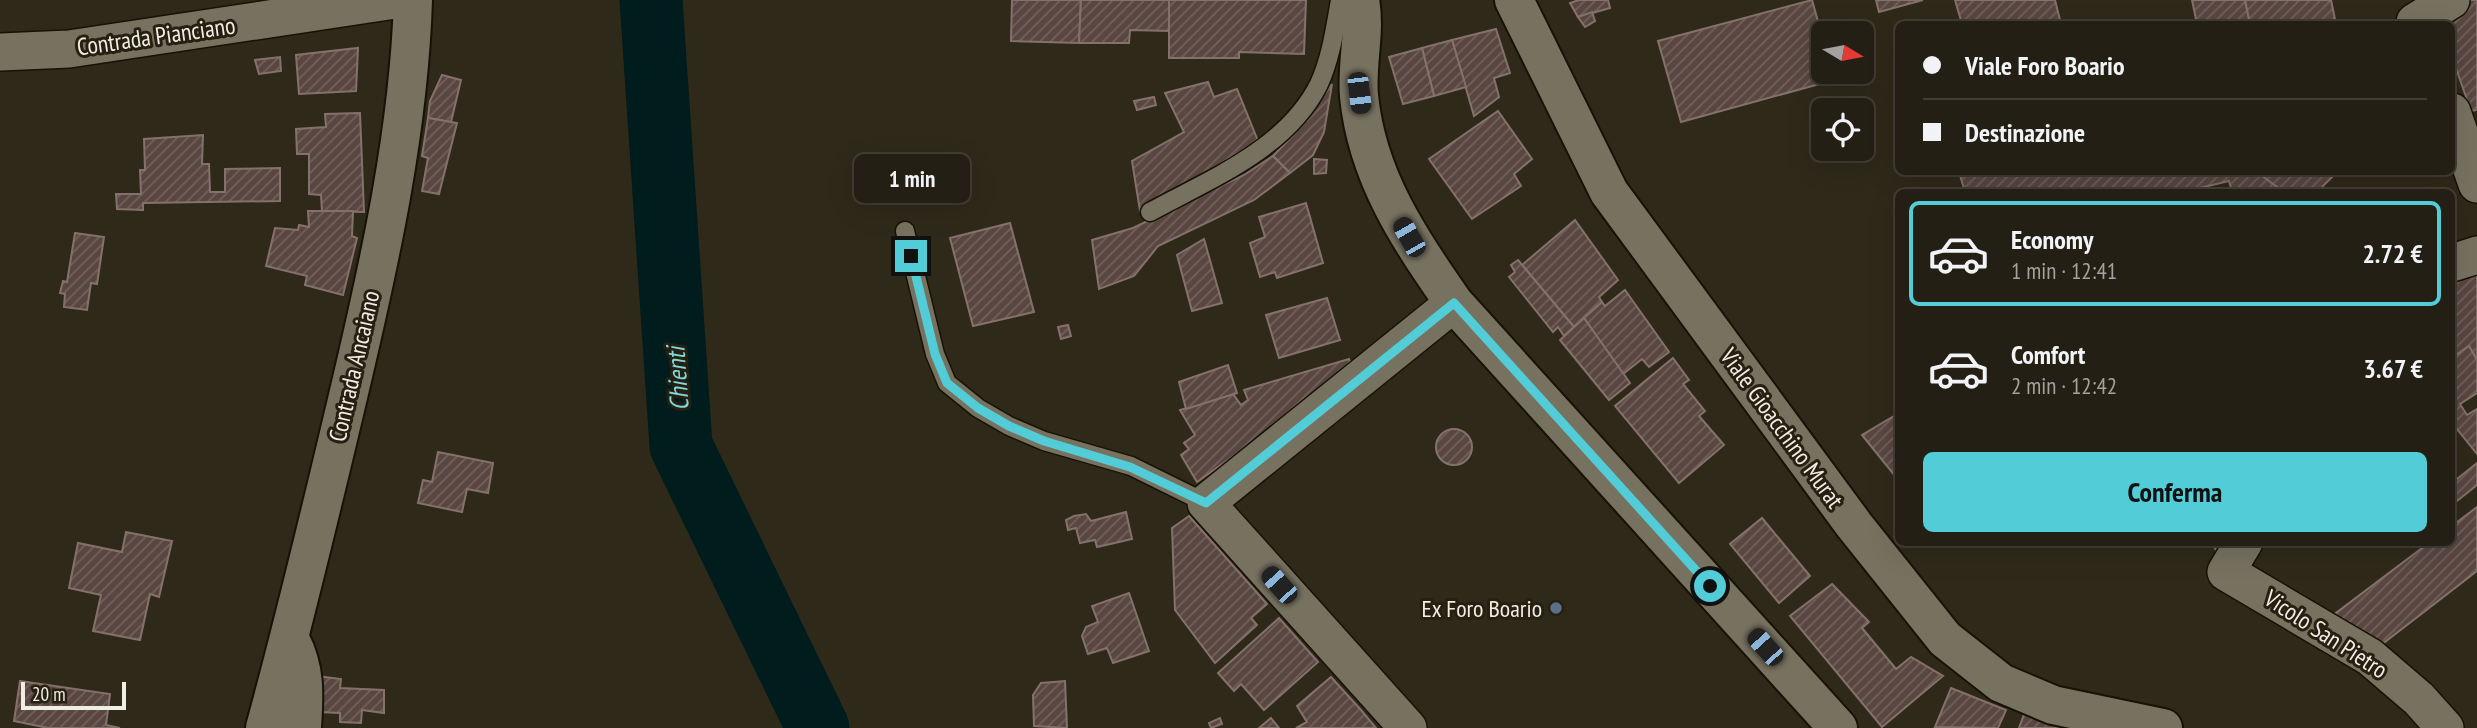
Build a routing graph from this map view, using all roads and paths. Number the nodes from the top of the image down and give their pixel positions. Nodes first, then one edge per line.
1 (395, 0) edge
2 (413, 0) edge
3 (1340, 0) edge
4 (1360, 0) edge
5 (1385, 0) edge
6 (1514, 0) edge
7 (2451, 0) edge
8 (2411, 16) edge
9 (1362, 48) junction
10 (0, 52) edge
11 (2462, 117) edge
12 (2477, 184) edge
13 (1150, 212) dead end
14 (905, 231) dead end
15 (2477, 255) edge
16 (2455, 262) edge
17 (1454, 303) junction
18 (1206, 503) junction
19 (2242, 546) edge
20 (291, 641) junction
21 (265, 728) edge
22 (302, 728) edge
23 (1408, 728) edge
24 (1838, 728) edge
25 (2163, 728) edge
26 (2445, 728) edge

1 - 10 street, Contrada Pianciano
2 - 20 street, Contrada Ancaiano
3 - 13 lane
4 - 9 street
5 - 9 street
6 - 25 street, Viale Gioacchino Murat
7 - 8 street
9 - 17 street
11 - 12 street
14 - 18 lane
15 - 16 street
17 - 18 street
17 - 24 street
18 - 23 street
19 - 26 street, Vicolo San Pietro
20 - 21 street, Contrada Ancaiano
20 - 22 street

